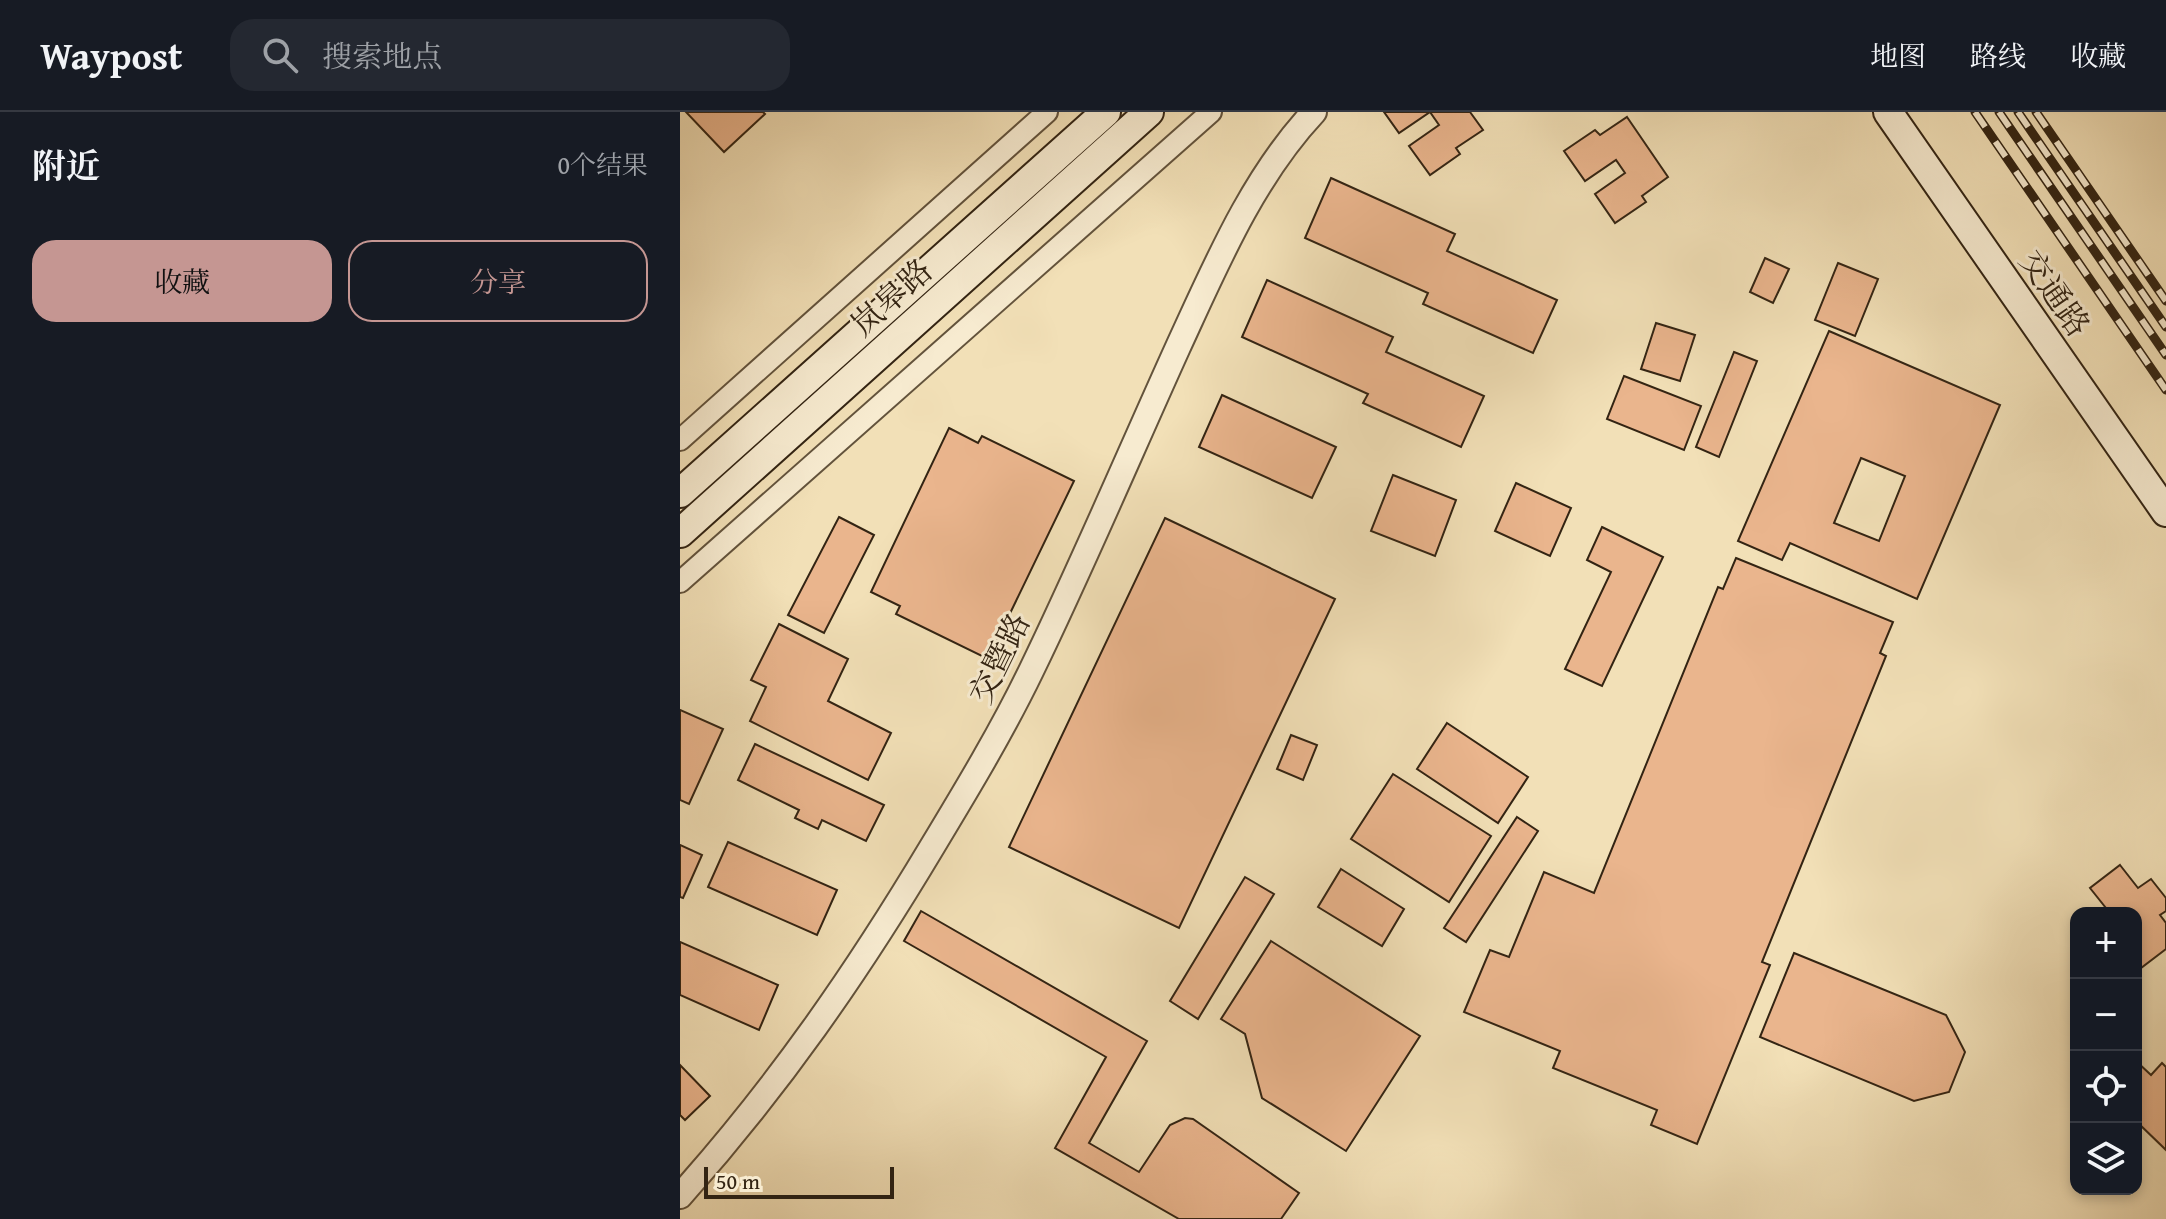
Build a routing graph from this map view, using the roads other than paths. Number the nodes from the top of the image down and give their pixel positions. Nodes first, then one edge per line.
1 (1047, 112) edge
2 (1106, 112) edge
3 (1149, 112) edge
4 (1211, 112) edge
5 (1314, 112) edge
6 (1888, 112) edge
7 (981, 243) junction
8 (680, 440) edge
9 (680, 493) edge
10 (2166, 512) edge
11 (680, 533) edge
12 (680, 582) edge
13 (680, 1196) edge

1 - 8 street
2 - 7 main road, 岚皋路
3 - 7 main road, 岚皋路
4 - 12 street
5 - 13 street, 交暨路
6 - 10 main road, 交通路
7 - 9 main road, 岚皋路
7 - 11 main road, 岚皋路

